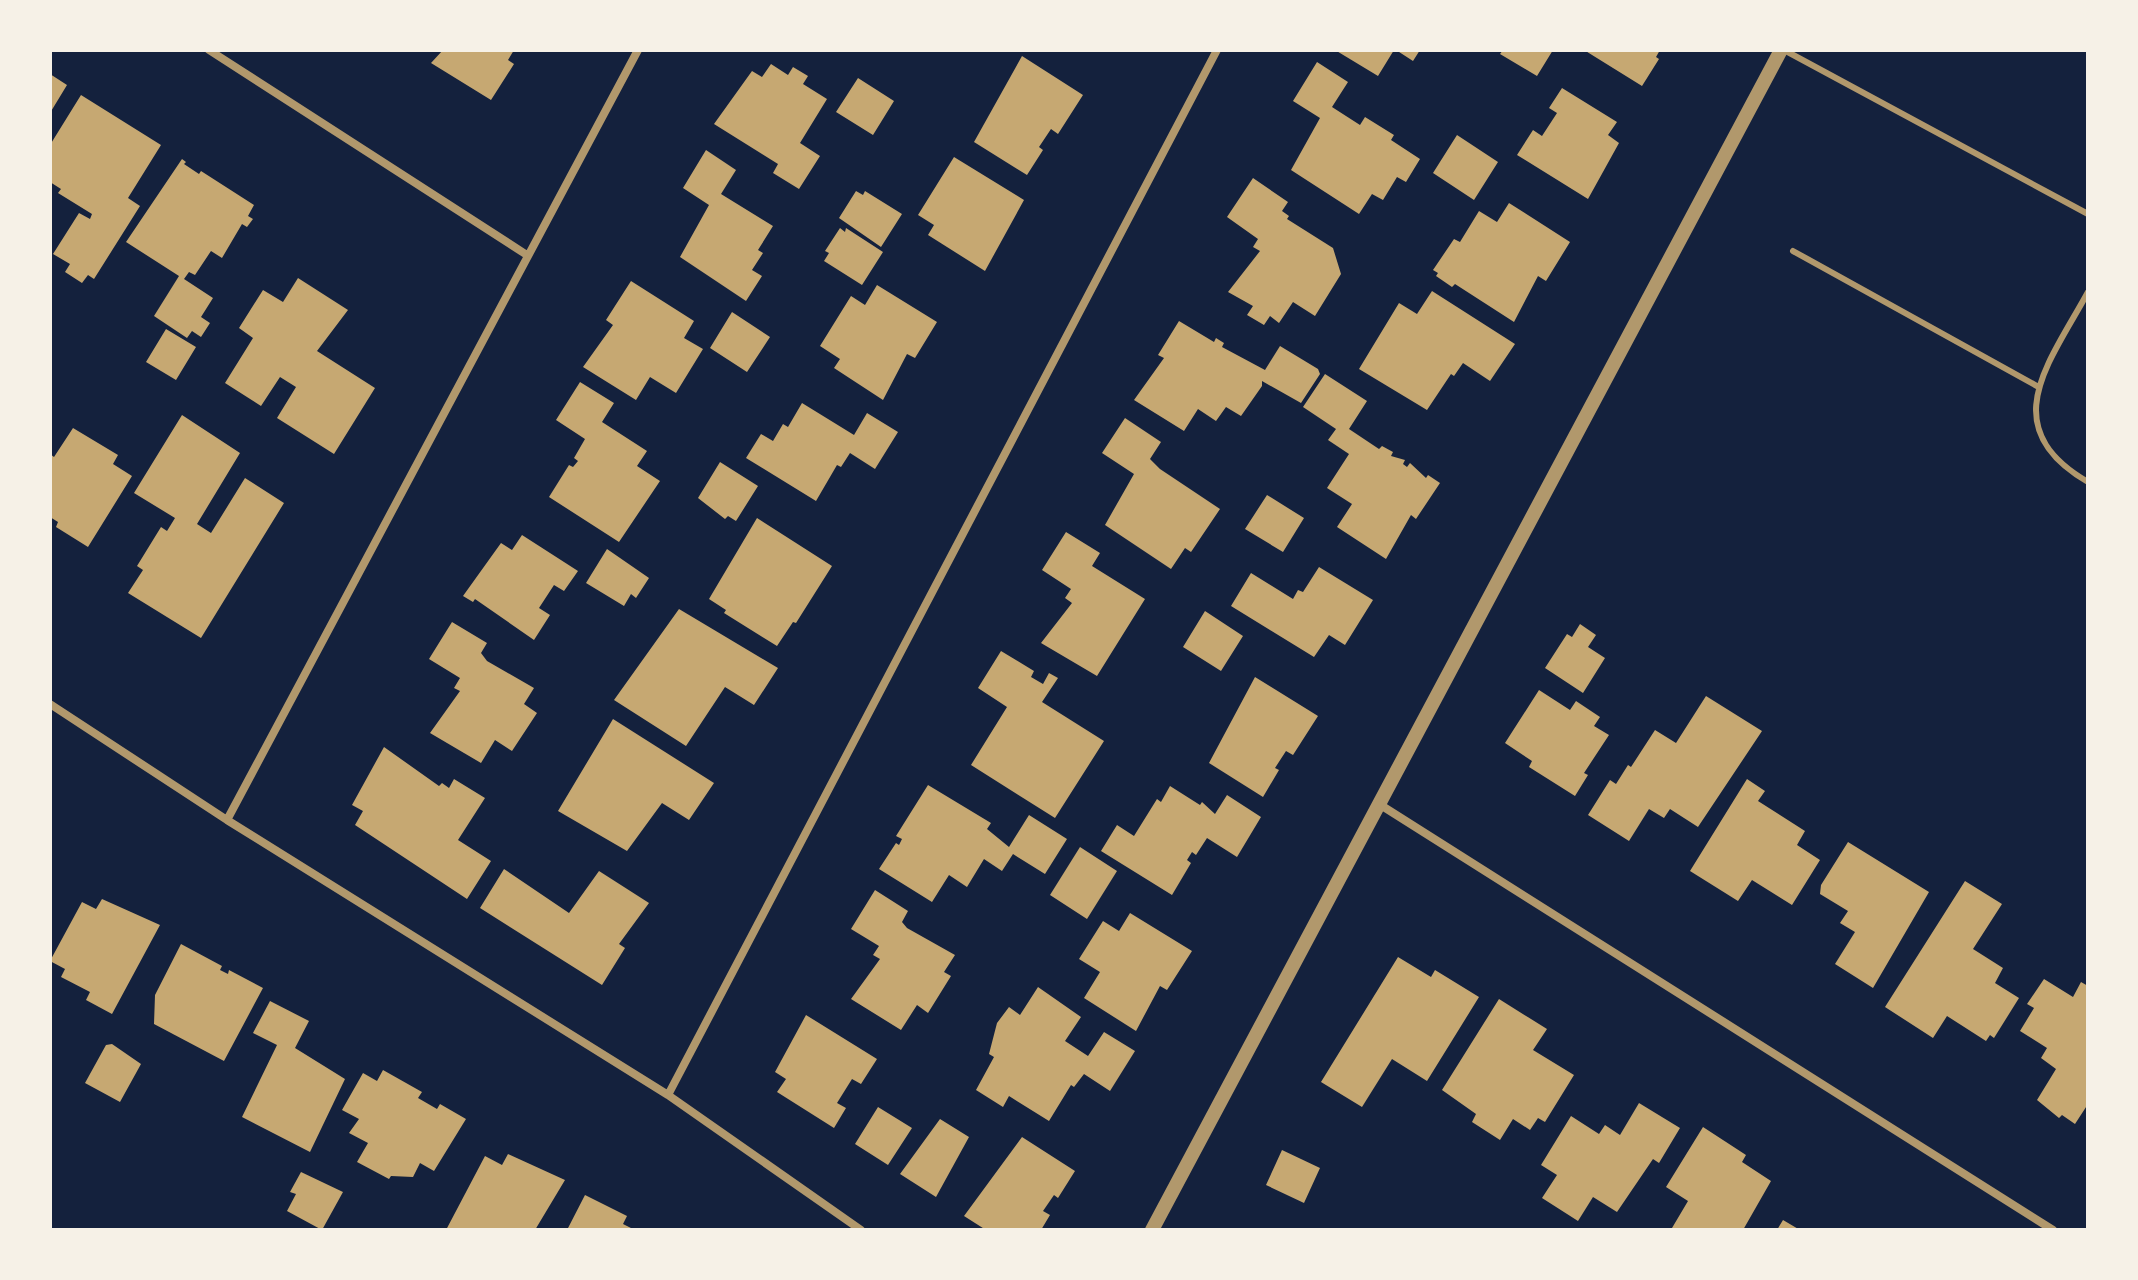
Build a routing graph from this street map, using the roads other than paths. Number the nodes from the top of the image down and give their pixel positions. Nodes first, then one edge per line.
1 (209, 50) edge
2 (638, 50) edge
3 (1217, 50) edge
4 (1783, 50) edge
5 (2088, 214) edge
6 (1793, 251) dead end
7 (527, 255) junction
8 (2088, 292) edge
9 (2037, 386) junction
10 (2088, 482) edge
11 (50, 704) edge
12 (1379, 804) junction
13 (227, 820) junction
14 (668, 1095) junction
15 (861, 1230) edge
16 (1152, 1230) edge
17 (2053, 1230) edge

1 - 7 street
2 - 7 street
3 - 14 street
4 - 5 lane
4 - 12 street
6 - 9 lane
7 - 13 street
8 - 9 lane
9 - 10 lane
11 - 13 street
12 - 16 street
12 - 17 street
13 - 14 street
14 - 15 street

